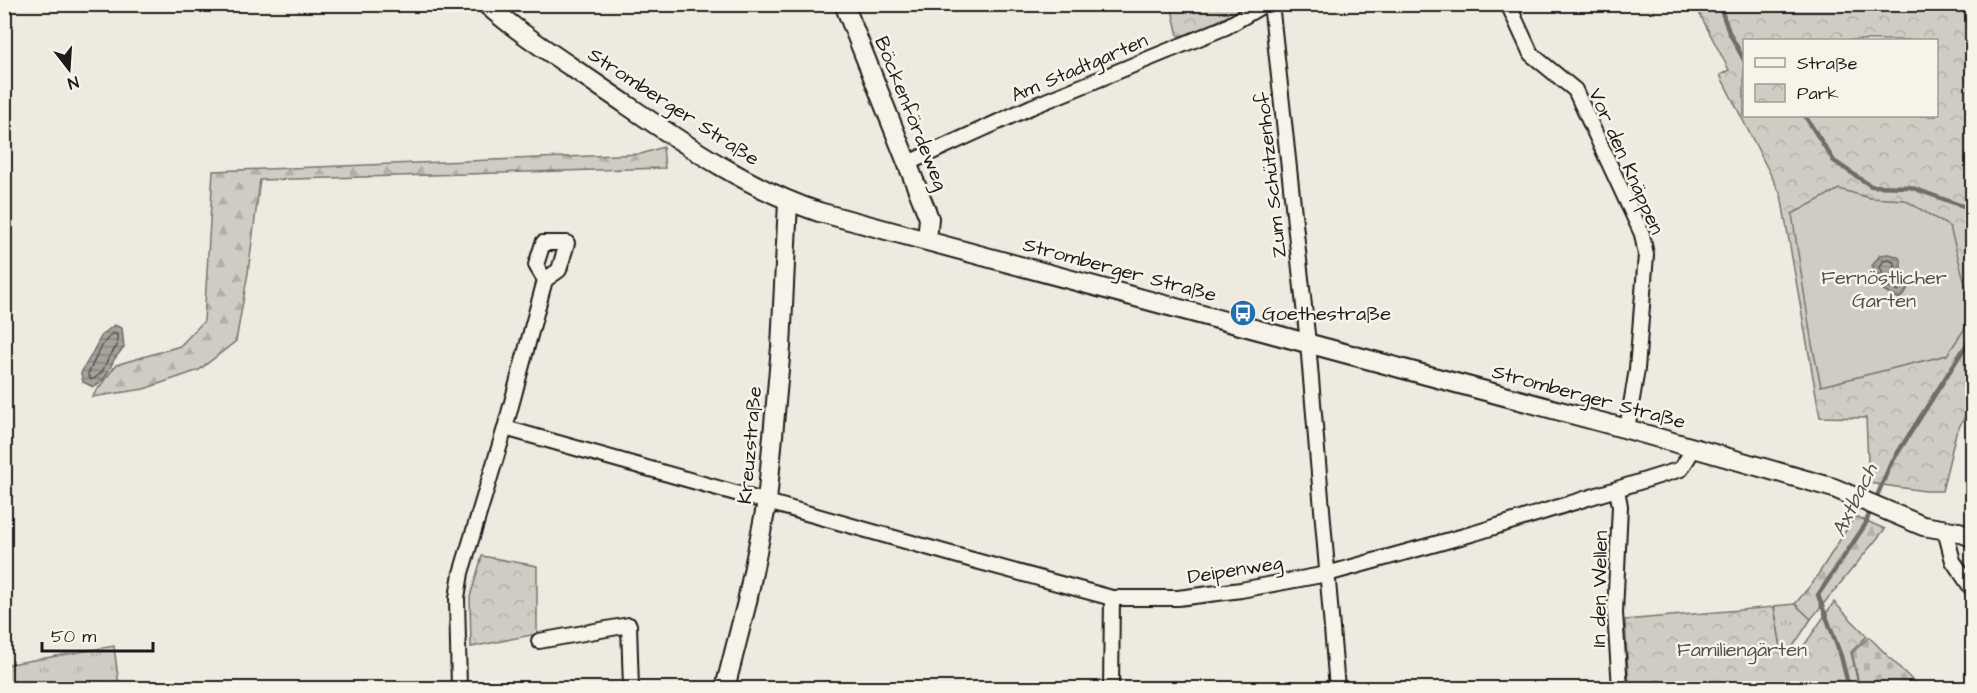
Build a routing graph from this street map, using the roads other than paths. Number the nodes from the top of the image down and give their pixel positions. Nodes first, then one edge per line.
1 (486, 4) edge
2 (844, 4) edge
3 (1266, 4) edge
4 (1508, 4) edge
5 (908, 163) junction
6 (788, 202) junction
7 (927, 241) junction
8 (545, 280) dead end
9 (1308, 343) junction
10 (505, 428) junction
11 (1627, 429) junction
12 (1694, 448) junction
13 (1617, 490) junction
14 (767, 502) junction
15 (1962, 532) edge
16 (1327, 574) junction
17 (1972, 589) edge
18 (1112, 598) junction
19 (539, 641) dead end
20 (459, 688) edge
21 (631, 688) edge
22 (725, 688) edge
23 (1111, 688) edge
24 (1337, 688) edge
25 (1620, 688) edge

1 - 6 main road, Stromberger Straße
2 - 5 main road, Böckenfördeweg
3 - 5 street, Am Stadtgarten
3 - 9 street, Zum Schützenhof
4 - 11 street, Vor den Knäppen
5 - 7 main road, Böckenfördeweg
6 - 7 main road, Stromberger Straße
6 - 14 main road, Kreuzstraße
7 - 9 main road, Stromberger Straße
8 - 10 street
9 - 11 main road, Stromberger Straße
9 - 16 street
10 - 14 street, Deipenweg
10 - 20 street
11 - 12 main road, Stromberger Straße
12 - 13 street, Deipenweg
12 - 15 main road, Stromberger Straße
13 - 16 street, Deipenweg
13 - 25 street, In den Wellen
14 - 18 street, Deipenweg
14 - 22 main road, Kreuzstraße
15 - 17 street
16 - 18 street, Deipenweg
16 - 24 street
18 - 23 street
19 - 21 street

